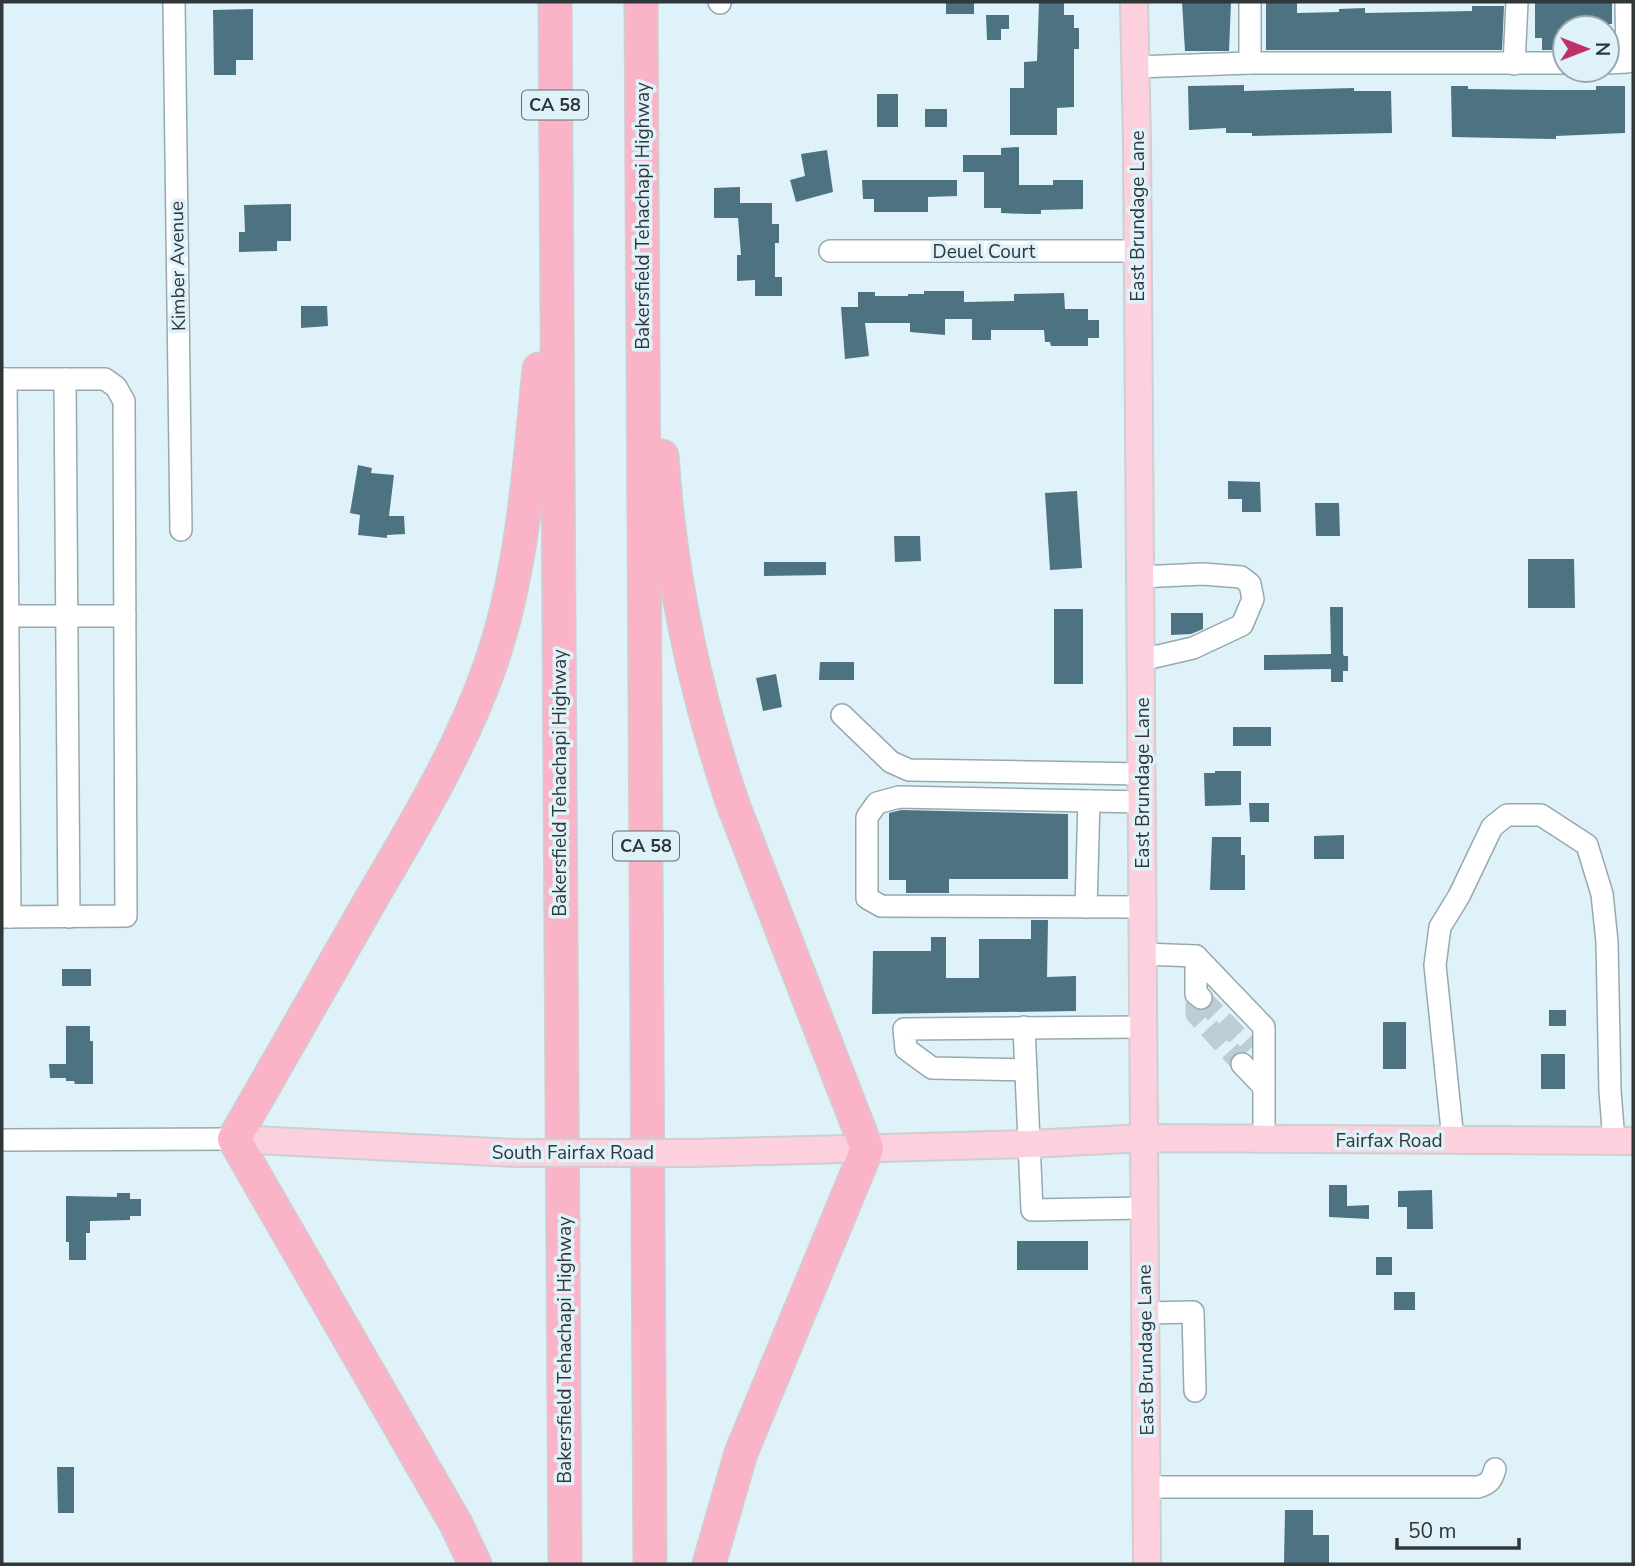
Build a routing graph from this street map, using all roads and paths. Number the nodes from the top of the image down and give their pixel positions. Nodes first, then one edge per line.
1 (174, 2) edge
2 (555, 2) edge
3 (641, 2) edge
4 (1134, 2) edge
5 (1250, 2) edge
6 (1517, 2) edge
7 (1626, 2) edge
8 (1621, 62) edge
9 (1250, 63) junction
10 (1551, 63) edge
11 (1514, 64) junction
12 (1135, 67) junction
13 (641, 127) junction
14 (555, 208) junction
15 (830, 251) dead end
16 (1138, 251) junction
17 (4, 379) edge
18 (65, 379) junction
19 (181, 530) dead end
20 (1140, 577) junction
21 (5, 616) edge
22 (66, 616) junction
23 (125, 616) junction
24 (1141, 660) junction
25 (842, 715) dead end
26 (1142, 774) junction
27 (1089, 801) junction
28 (1142, 802) junction
29 (1086, 907) junction
30 (1143, 907) junction
31 (6, 917) edge
32 (69, 917) junction
33 (1143, 954) junction
34 (1196, 956) junction
35 (1198, 998) tunnel mouth
36 (1024, 1027) junction
37 (1143, 1027) junction
38 (1026, 1070) junction
39 (1144, 1138) junction
40 (234, 1139) junction
41 (1264, 1139) junction
42 (2, 1140) edge
43 (1452, 1140) junction
44 (1623, 1141) edge
45 (1030, 1144) junction
46 (867, 1149) junction
47 (1144, 1208) junction
48 (1145, 1313) junction
49 (1195, 1391) dead end
50 (1495, 1469) dead end
51 (1147, 1487) junction
52 (475, 1564) edge
53 (565, 1564) edge
54 (650, 1564) edge
55 (709, 1564) edge
56 (1147, 1564) edge

1 - 19 street, Kimber Avenue
2 - 14 highway, Bakersfield Tehachapi Highway / CA 58
3 - 13 highway, Bakersfield Tehachapi Highway / CA 58
4 - 12 main road, East Brundage Lane
5 - 9 street
6 - 11 street
7 - 8 street
9 - 11 street
9 - 12 street
10 - 11 street
12 - 16 main road, East Brundage Lane
13 - 46 highway
13 - 54 highway, Bakersfield Tehachapi Highway / CA 58
14 - 40 highway
14 - 53 highway, Bakersfield Tehachapi Highway / CA 58
15 - 16 street, Deuel Court
16 - 20 main road, East Brundage Lane
17 - 18 street
17 - 21 street
18 - 22 street
18 - 23 street
20 - 24 main road, East Brundage Lane
20 - 24 street
21 - 22 street
21 - 31 street
22 - 23 street
22 - 32 street
23 - 32 street
24 - 26 main road, East Brundage Lane
25 - 26 street
26 - 28 main road, East Brundage Lane
27 - 28 street
27 - 29 street
27 - 29 street
28 - 30 main road, East Brundage Lane
29 - 30 street
30 - 33 main road, East Brundage Lane
31 - 32 street
33 - 34 street
33 - 37 main road, East Brundage Lane
34 - 35 street
34 - 41 street
36 - 37 street
36 - 38 street
36 - 38 street
37 - 39 main road, East Brundage Lane
38 - 45 street
39 - 41 main road, Fairfax Road
39 - 45 main road, South Fairfax Road
39 - 47 main road, East Brundage Lane
40 - 42 street, South Fairfax Road
40 - 46 main road, South Fairfax Road, bridge
40 - 52 highway
41 - 43 main road, Fairfax Road
43 - 44 main road, Fairfax Road
43 - 44 street
45 - 46 main road, South Fairfax Road
45 - 47 street
46 - 55 highway
47 - 48 main road, East Brundage Lane
48 - 49 street
48 - 51 main road, East Brundage Lane
50 - 51 street
51 - 56 main road, East Brundage Lane

